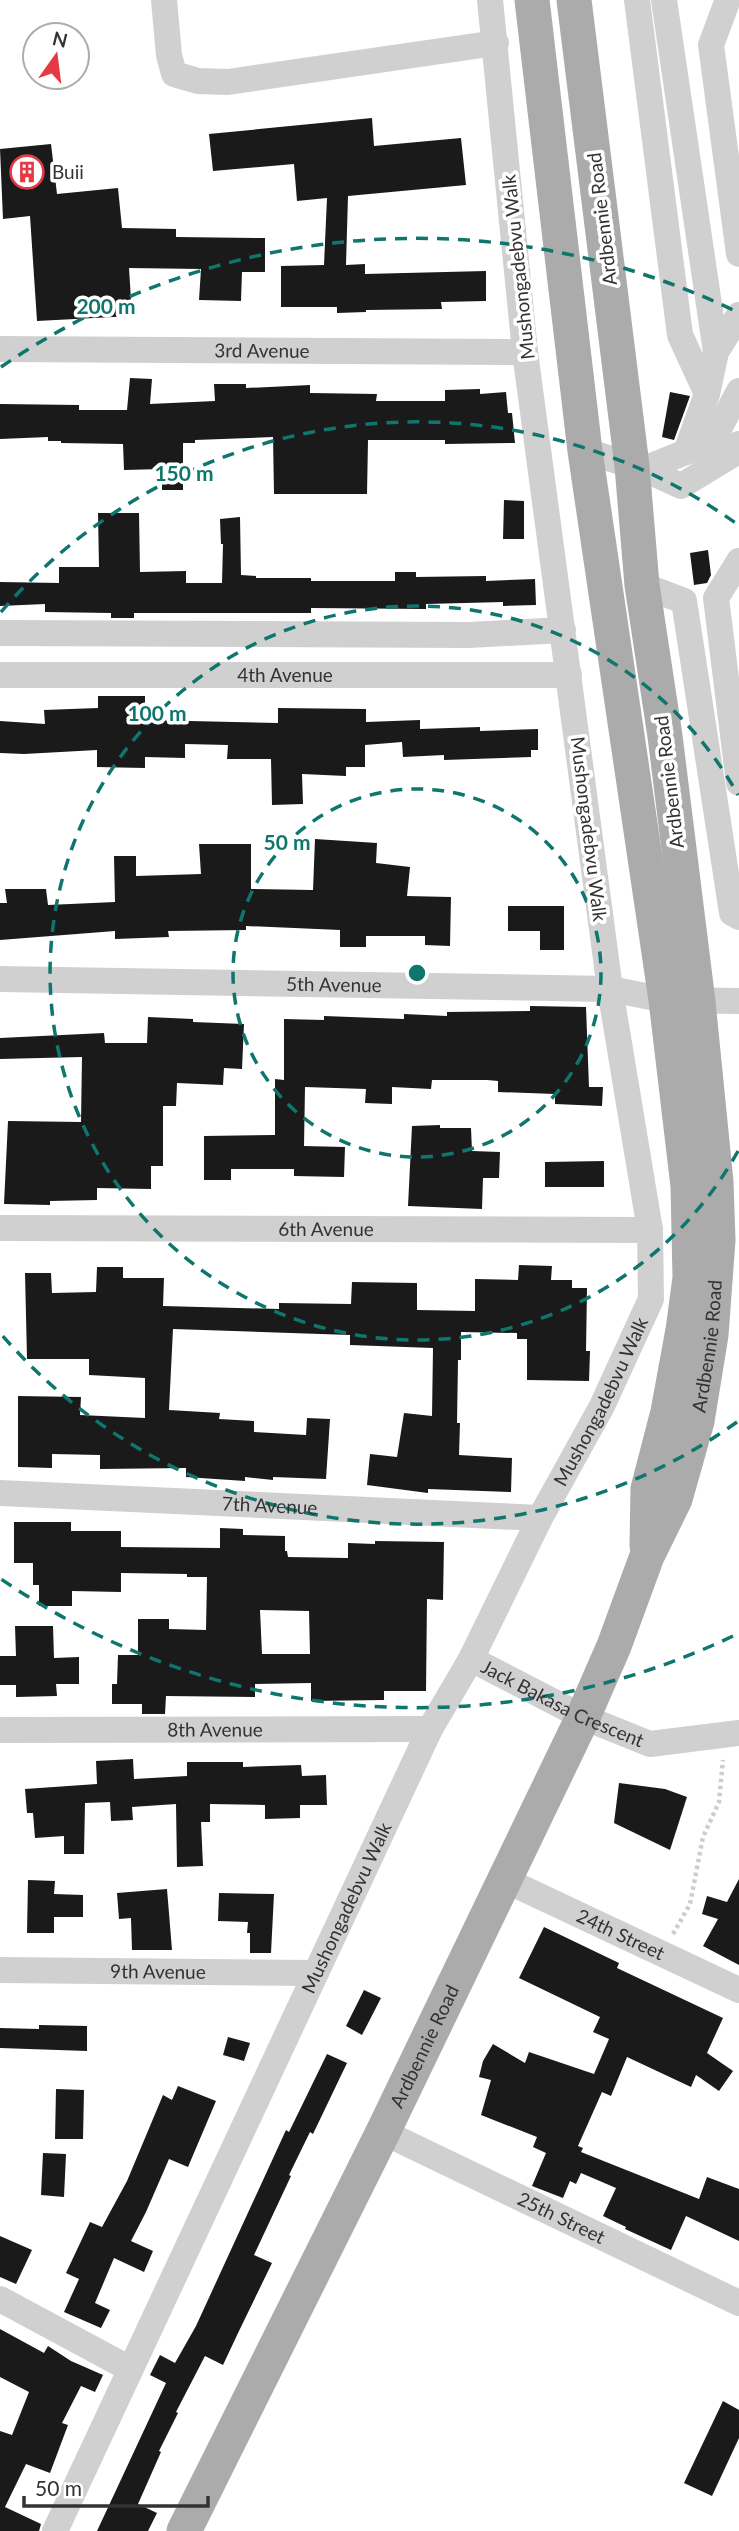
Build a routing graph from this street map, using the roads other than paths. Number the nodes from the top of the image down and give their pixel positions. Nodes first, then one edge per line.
1 (164, 0) edge
2 (490, 0) edge
3 (532, 0) edge
4 (574, 0) edge
5 (637, 0) edge
6 (664, 0) edge
7 (730, 8) edge
8 (496, 43) junction
9 (739, 254) edge
10 (739, 315) edge
11 (0, 349) edge
12 (526, 352) junction
13 (716, 352) junction
14 (739, 391) edge
15 (706, 394) junction
16 (739, 444) edge
17 (585, 451) junction
18 (686, 453) junction
19 (638, 468) junction
20 (739, 561) edge
21 (642, 585) junction
22 (563, 630) junction
23 (0, 633) edge
24 (469, 635) junction
25 (569, 674) junction
26 (0, 675) edge
27 (469, 675) junction
28 (736, 741) edge
29 (739, 783) edge
30 (739, 917) edge
31 (0, 979) edge
32 (610, 989) junction
33 (739, 1001) edge
34 (682, 1002) junction
35 (0, 1228) edge
36 (650, 1230) junction
37 (0, 1493) edge
38 (540, 1518) junction
39 (471, 1659) junction
40 (583, 1717) junction
41 (430, 1729) junction
42 (0, 1731) edge
43 (732, 1734) edge
44 (503, 1879) junction
45 (0, 1970) edge
46 (316, 1973) junction
47 (739, 1990) edge
48 (383, 2132) junction
49 (0, 2299) edge
50 (739, 2303) edge
51 (130, 2369) junction
52 (55, 2531) edge
53 (184, 2531) edge

1 - 8 street
2 - 8 street, Mushongadebvu Walk
3 - 17 main road, Ardbennie Road
4 - 19 main road, Ardbennie Road
5 - 15 street
6 - 13 street
7 - 9 street
8 - 12 street, Mushongadebvu Walk
10 - 13 street
11 - 12 street, 3rd Avenue
12 - 22 street, Mushongadebvu Walk
13 - 15 street
14 - 18 street
15 - 18 street
16 - 19 street
17 - 19 street
17 - 34 main road, Ardbennie Road
18 - 19 street
19 - 21 main road, Ardbennie Road
20 - 28 street
21 - 30 street
21 - 34 main road, Ardbennie Road
22 - 24 street
22 - 25 street, Mushongadebvu Walk
23 - 24 street
24 - 27 street
25 - 27 street, 4th Avenue
25 - 32 street, Mushongadebvu Walk
26 - 27 street, 4th Avenue
28 - 29 street
31 - 32 street, 5th Avenue
32 - 34 street, 5th Avenue
32 - 36 street, Mushongadebvu Walk
33 - 34 street, 5th Avenue
34 - 40 main road, Ardbennie Road
35 - 36 street, 6th Avenue
36 - 38 street, Mushongadebvu Walk
37 - 38 street, 7th Avenue
38 - 39 street, Mushongadebvu Walk
39 - 40 street, Jack Bakasa Crescent
39 - 41 street, Mushongadebvu Walk
40 - 43 street, Jack Bakasa Crescent
40 - 44 main road, Ardbennie Road
41 - 42 street, 8th Avenue
41 - 46 street, Mushongadebvu Walk
44 - 47 street, 24th Street
44 - 48 main road, Ardbennie Road
45 - 46 street, 9th Avenue
46 - 51 street, Mushongadebvu Walk
48 - 50 street, 25th Street
48 - 53 main road, Ardbennie Road
49 - 51 street
51 - 52 street, Mushongadebvu Walk

